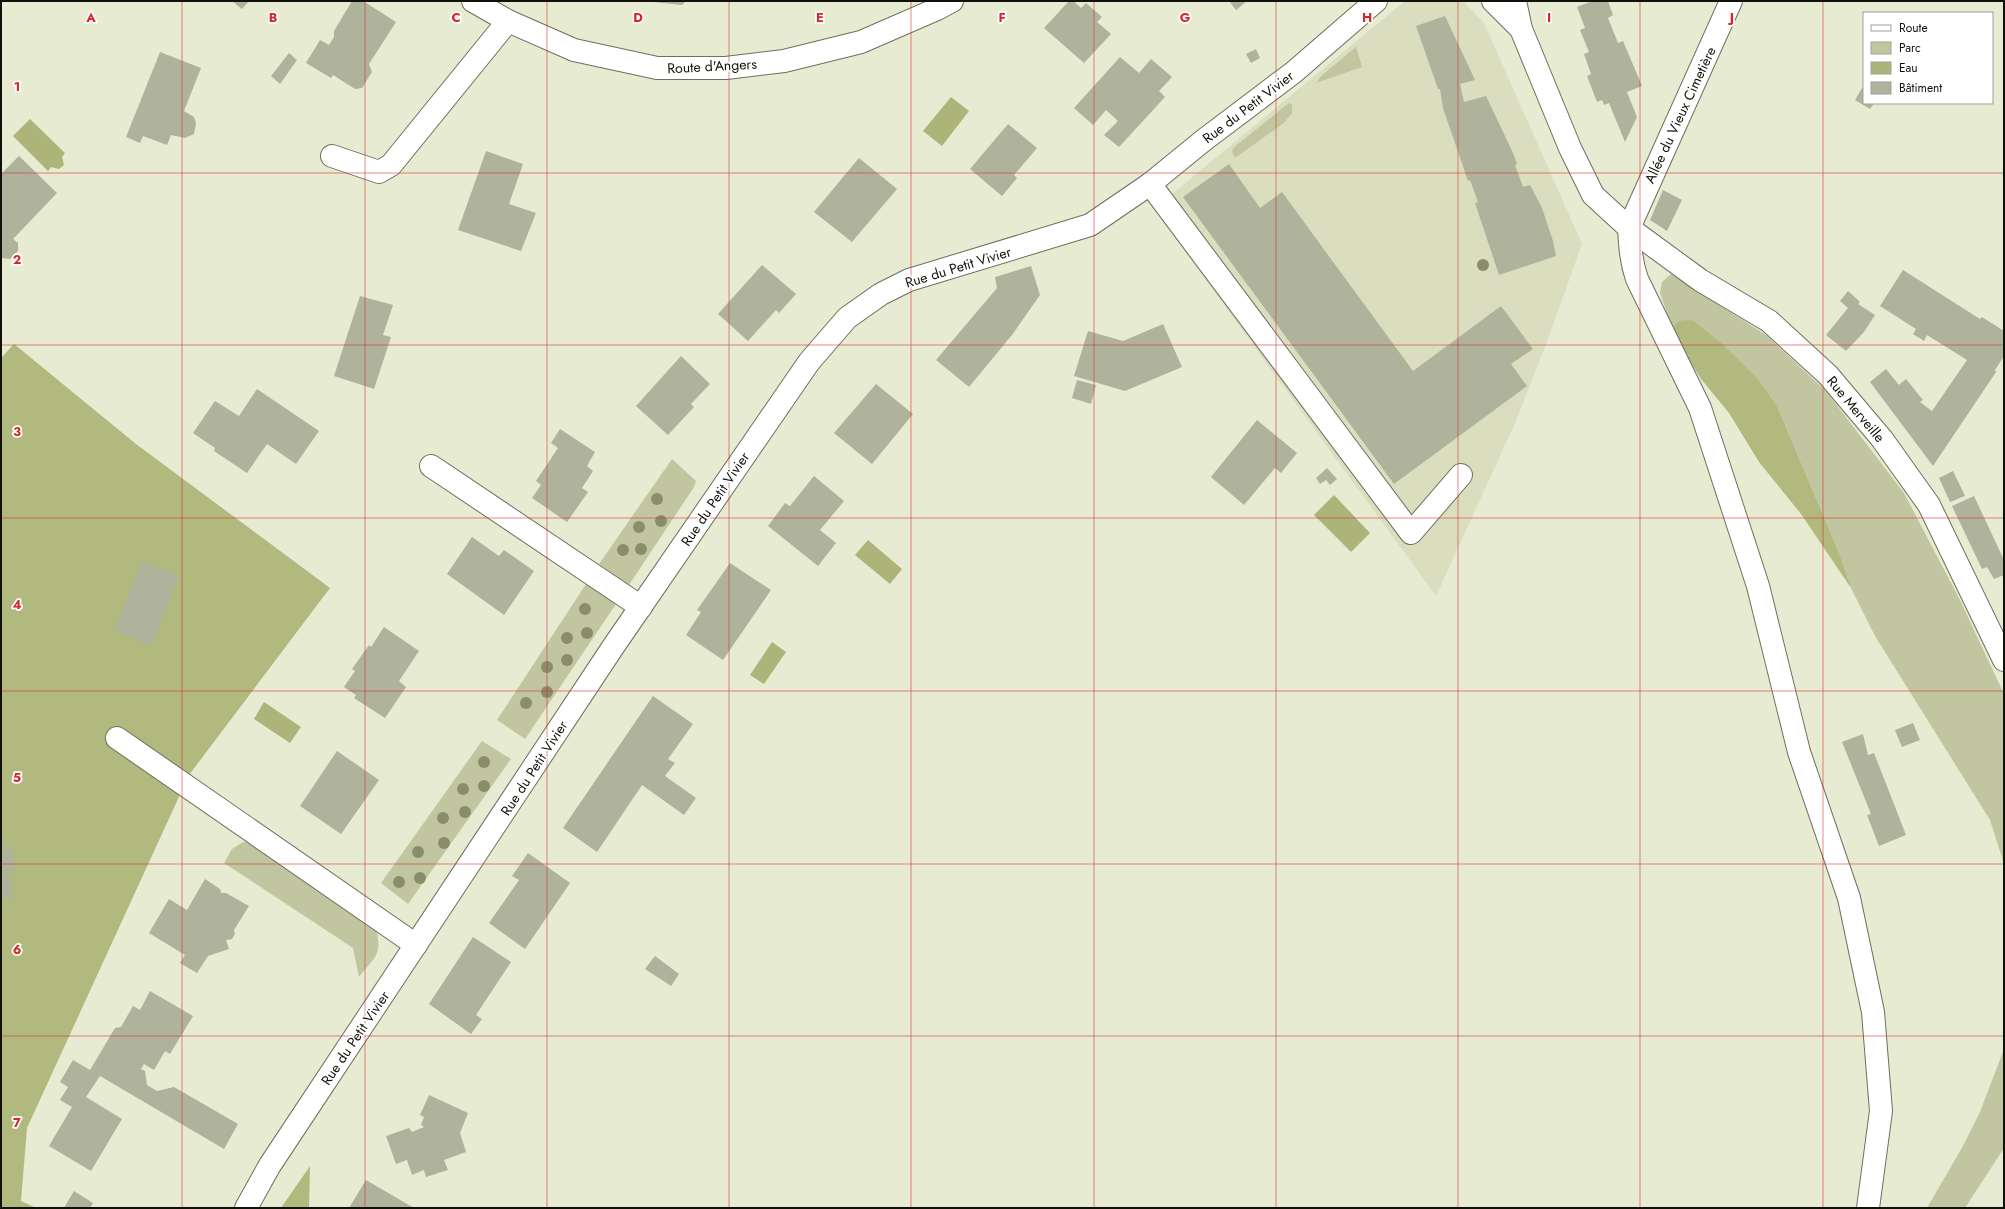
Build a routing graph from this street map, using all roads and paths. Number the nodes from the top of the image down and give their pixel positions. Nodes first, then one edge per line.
1 (473, 1) edge
2 (952, 1) edge
3 (1376, 1) edge
4 (1493, 1) edge
5 (1515, 1) edge
6 (1732, 1) edge
7 (916, 9) edge
8 (508, 21) junction
9 (1521, 29) junction
10 (332, 156) dead end
11 (1150, 184) junction
12 (1629, 228) junction
13 (431, 466) dead end
14 (1461, 476) dead end
15 (641, 607) junction
16 (2004, 660) edge
17 (117, 738) dead end
18 (416, 945) junction
19 (246, 1208) edge
20 (1868, 1208) edge

1 - 8 street, Route d'Angers
2 - 7 street, Route d'Angers
3 - 11 street, Rue du Petit Vivier
4 - 9 street
5 - 9 street
6 - 12 street, Allée du Vieux Cimetière
7 - 8 street, Route d'Angers
8 - 10 street
9 - 12 street, Rue Merveille
11 - 14 street
11 - 15 street, Rue du Petit Vivier
12 - 16 street, Rue Merveille
12 - 20 street
13 - 15 street
15 - 18 street, Rue du Petit Vivier
17 - 18 street
18 - 19 street, Rue du Petit Vivier

